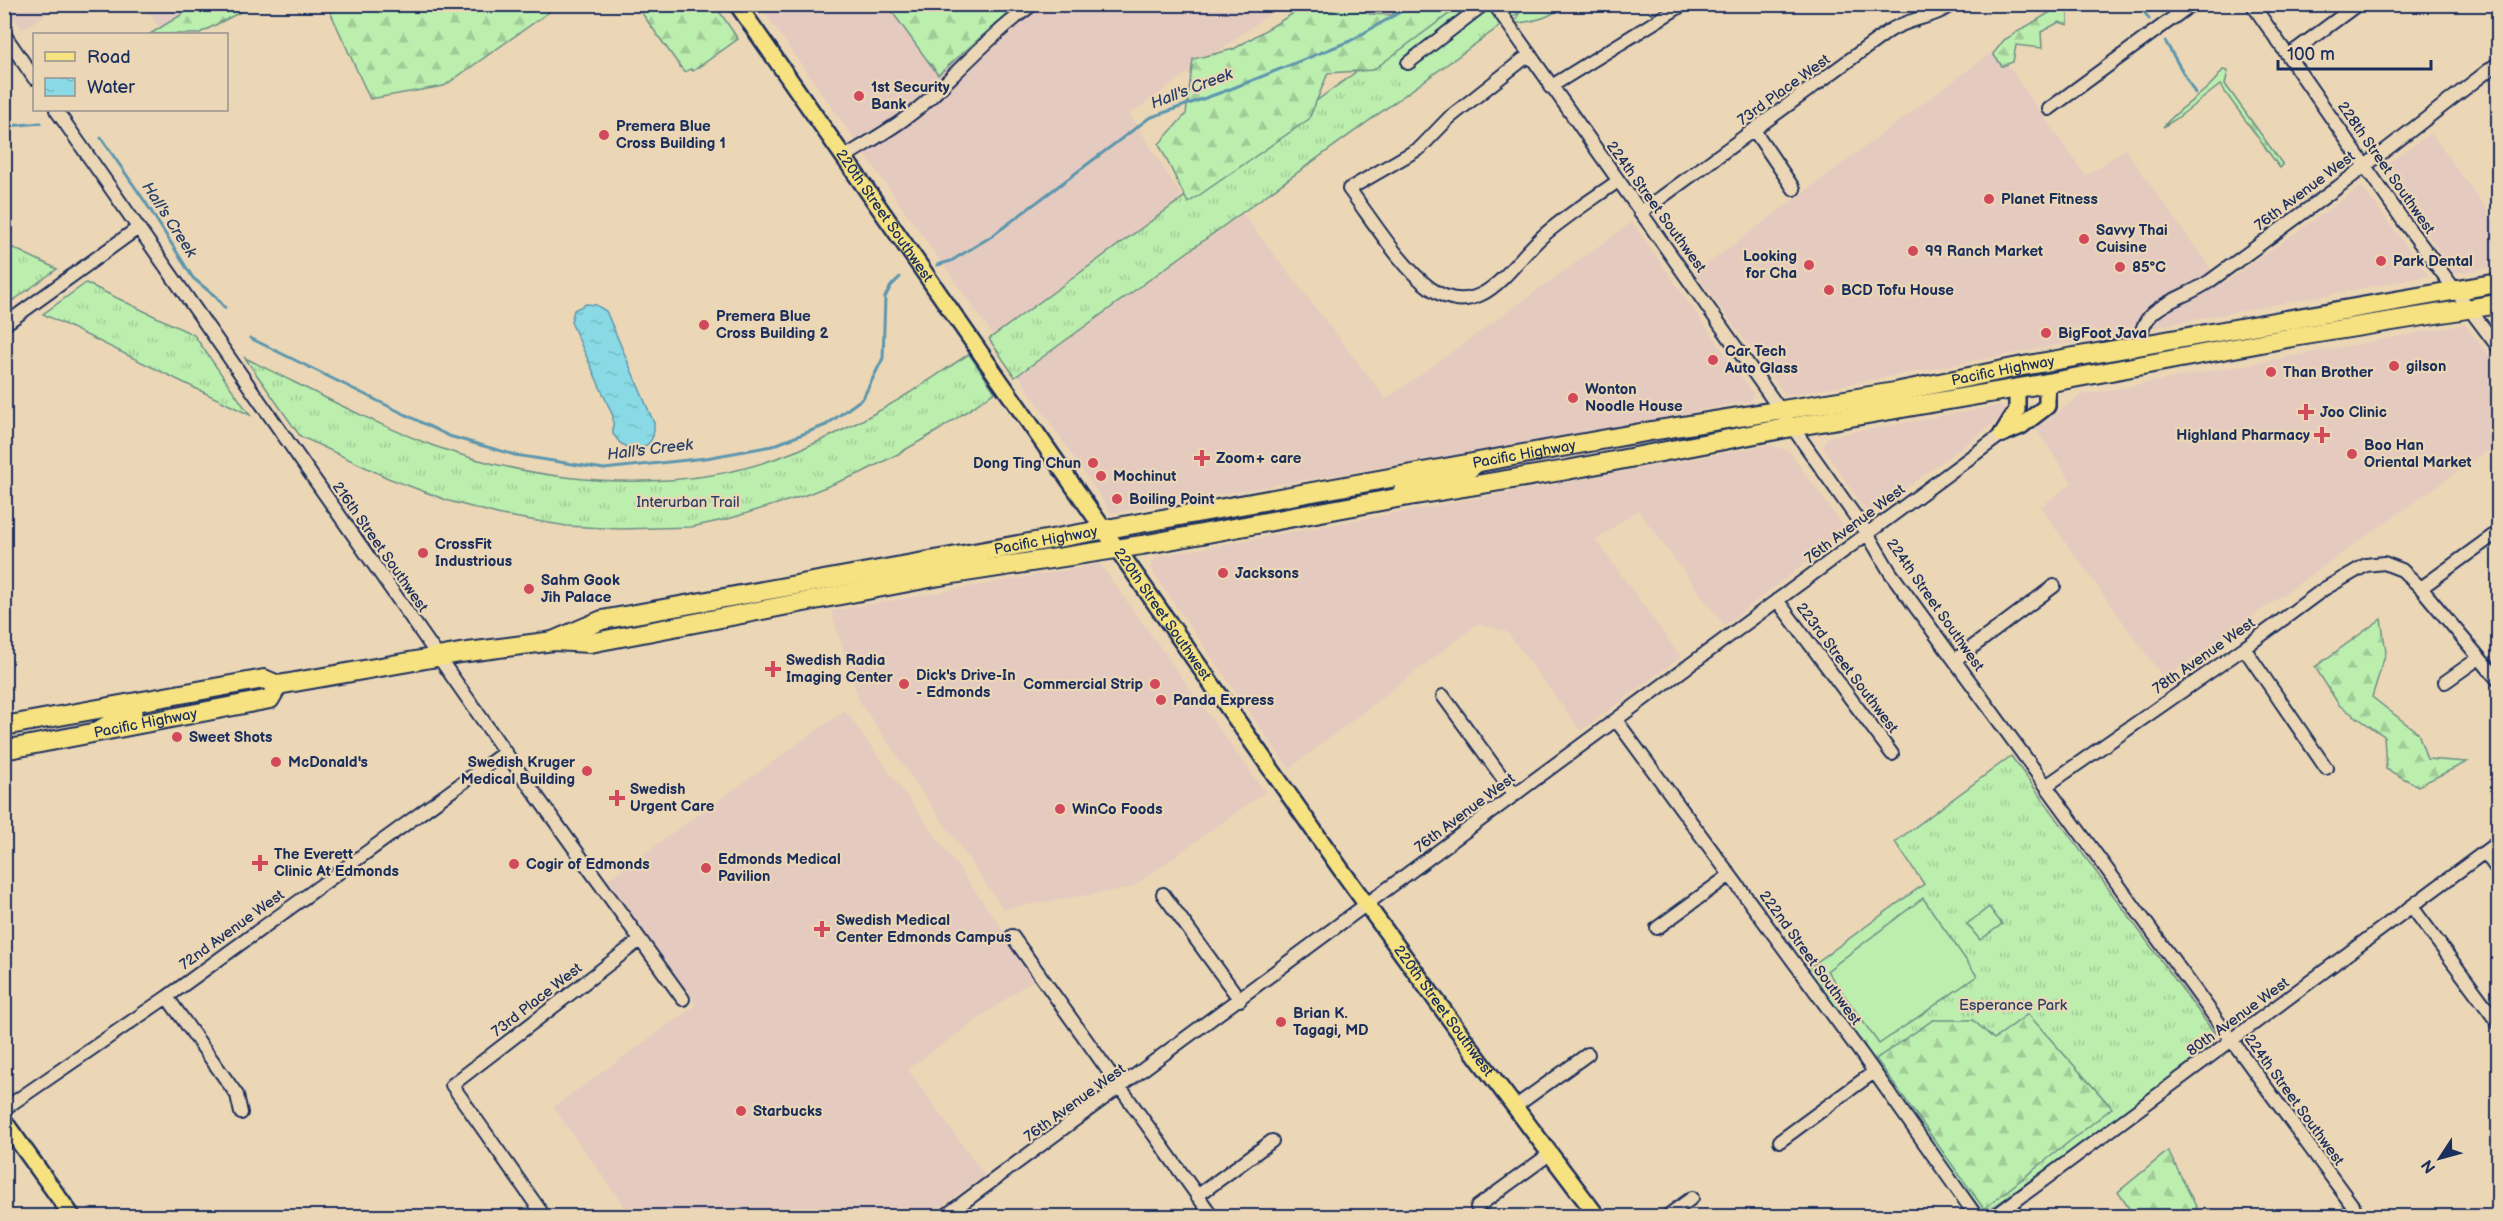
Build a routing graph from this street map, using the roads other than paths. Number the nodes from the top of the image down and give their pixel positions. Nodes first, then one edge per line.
1 (737, 4) edge
2 (1033, 4) edge
3 (1484, 4) edge
4 (1494, 4) edge
5 (1684, 4) edge
6 (2192, 4) edge
7 (2252, 4) edge
8 (2358, 4) edge
9 (1948, 6) edge
10 (4, 34) edge
11 (1530, 54) junction
12 (2289, 55) junction
13 (1408, 63) dead end
14 (2499, 63) edge
15 (33, 77) edge
16 (1551, 87) junction
17 (2049, 109) dead end
18 (57, 111) edge
19 (1754, 130) junction
20 (843, 158) junction
21 (2366, 165) junction
22 (1618, 181) junction
23 (1794, 189) dead end
24 (1640, 213) junction
25 (138, 228) junction
26 (2499, 283) edge
27 (2455, 290) junction
28 (2499, 304) edge
29 (2471, 310) junction
30 (4, 325) edge
31 (2140, 345) junction
32 (2499, 347) edge
33 (2047, 383) junction
34 (2017, 388) junction
35 (1781, 411) junction
36 (1792, 427) junction
37 (2002, 434) junction
38 (1480, 462) junction
39 (1397, 498) junction
40 (1858, 519) junction
41 (1104, 530) junction
42 (2499, 532) edge
43 (1867, 533) junction
44 (1116, 548) junction
45 (1844, 551) junction
46 (2054, 586) dead end
47 (2421, 588) junction
48 (1778, 600) junction
49 (554, 641) junction
50 (2244, 648) junction
51 (439, 656) junction
52 (2479, 658) junction
53 (1955, 660) junction
54 (2499, 680) edge
55 (2445, 682) dead end
56 (278, 685) junction
57 (1443, 696) dead end
58 (135, 703) junction
59 (1616, 720) junction
60 (4, 726) edge
61 (95, 732) junction
62 (4, 750) edge
63 (505, 752) junction
64 (1892, 754) dead end
65 (2326, 768) dead end
66 (2046, 786) junction
67 (1515, 795) junction
68 (2499, 842) edge
69 (2485, 852) junction
70 (2499, 871) edge
71 (1730, 874) junction
72 (1163, 894) dead end
73 (1367, 906) junction
74 (2412, 908) junction
75 (1657, 928) dead end
76 (1012, 936) dead end
77 (640, 940) junction
78 (167, 996) junction
79 (683, 999) dead end
80 (1239, 1000) junction
81 (2499, 1023) edge
82 (2231, 1041) junction
83 (1588, 1054) dead end
84 (1874, 1072) junction
85 (1120, 1088) junction
86 (1516, 1106) junction
87 (4, 1109) edge
88 (242, 1113) dead end
89 (4, 1121) edge
90 (1272, 1141) dead end
91 (1780, 1142) dead end
92 (1551, 1153) junction
93 (1197, 1196) junction
94 (1692, 1198) dead end
95 (1477, 1207) dead end
96 (72, 1216) edge
97 (544, 1216) edge
98 (945, 1216) edge
99 (1212, 1216) edge
100 (1597, 1216) edge
101 (1667, 1216) edge
102 (1976, 1216) edge
103 (1995, 1216) edge
104 (2360, 1216) edge

1 - 20 main road, 220th Street Southwest
2 - 20 street
3 - 13 street
4 - 11 street, 224th Street Southwest
5 - 16 street
6 - 17 street
7 - 12 street, 228th Street Southwest
8 - 12 street
9 - 19 street, 73rd Place West
10 - 15 street
11 - 16 street, 224th Street Southwest
11 - 22 street
12 - 21 street, 228th Street Southwest
14 - 21 street, 76th Avenue West
16 - 22 street, 224th Street Southwest
18 - 25 street, 216th Street Southwest
19 - 23 street
19 - 24 street, 73rd Place West
20 - 41 main road, 220th Street Southwest
21 - 27 street, 228th Street Southwest
21 - 31 street, 76th Avenue West
22 - 24 street, 224th Street Southwest
24 - 35 street, 224th Street Southwest
25 - 30 street
25 - 51 street, 216th Street Southwest
26 - 27 highway, Pacific Highway
27 - 29 street, 228th Street Southwest
27 - 31 highway, Pacific Highway
28 - 29 highway, Pacific Highway
29 - 32 street, 228th Street Southwest
29 - 33 highway, Pacific Highway
31 - 35 highway, Pacific Highway
33 - 34 highway, Pacific Highway
33 - 37 main road
34 - 36 highway, Pacific Highway
34 - 37 main road
35 - 36 street, 224th Street Southwest
35 - 38 highway, Pacific Highway
36 - 39 highway, Pacific Highway
36 - 40 street, 224th Street Southwest
37 - 43 street, 76th Avenue West
38 - 39 main road
38 - 41 highway, Pacific Highway
39 - 44 highway, Pacific Highway
40 - 43 street, 224th Street Southwest
40 - 45 street
41 - 44 main road, 220th Street Southwest
41 - 49 highway, Pacific Highway
42 - 47 street
43 - 45 street, 76th Avenue West
43 - 53 street, 224th Street Southwest
44 - 49 highway, Pacific Highway
44 - 73 main road, 220th Street Southwest
45 - 48 street, 76th Avenue West
46 - 53 street
47 - 50 street, 78th Avenue West
47 - 52 street
48 - 59 street, 76th Avenue West
48 - 64 street, 223rd Street Southwest
49 - 51 highway, Pacific Highway
50 - 65 street
50 - 66 street, 78th Avenue West
51 - 56 highway, Pacific Highway
51 - 63 street, 216th Street Southwest
52 - 54 street
52 - 55 street
53 - 66 street, 224th Street Southwest
56 - 58 highway, Pacific Highway
56 - 61 highway, Pacific Highway
57 - 67 street
58 - 60 highway, Pacific Highway
58 - 61 main road
59 - 67 street, 76th Avenue West
59 - 71 street, 222nd Street Southwest
61 - 62 highway, Pacific Highway
63 - 77 street, 216th Street Southwest
63 - 78 street, 72nd Avenue West
66 - 82 street, 224th Street Southwest
67 - 73 street, 76th Avenue West
68 - 69 street, 80th Avenue West
69 - 70 street
69 - 74 street, 80th Avenue West
71 - 75 street
71 - 84 street, 222nd Street Southwest
72 - 80 street
73 - 80 street, 76th Avenue West
73 - 86 main road, 220th Street Southwest
74 - 81 street
74 - 82 street, 80th Avenue West
76 - 85 street
77 - 79 street, 216th Street Southwest
77 - 97 street, 73rd Place West
78 - 87 street, 72nd Avenue West
78 - 88 street
80 - 85 street, 76th Avenue West
82 - 103 street, 80th Avenue West
82 - 104 street, 224th Street Southwest
83 - 86 street
84 - 91 street
84 - 102 street, 222nd Street Southwest
85 - 93 street
85 - 98 street, 76th Avenue West
86 - 92 main road, 220th Street Southwest
89 - 96 main road
90 - 93 street
92 - 95 street
92 - 100 main road, 220th Street Southwest
93 - 99 street
94 - 101 street

